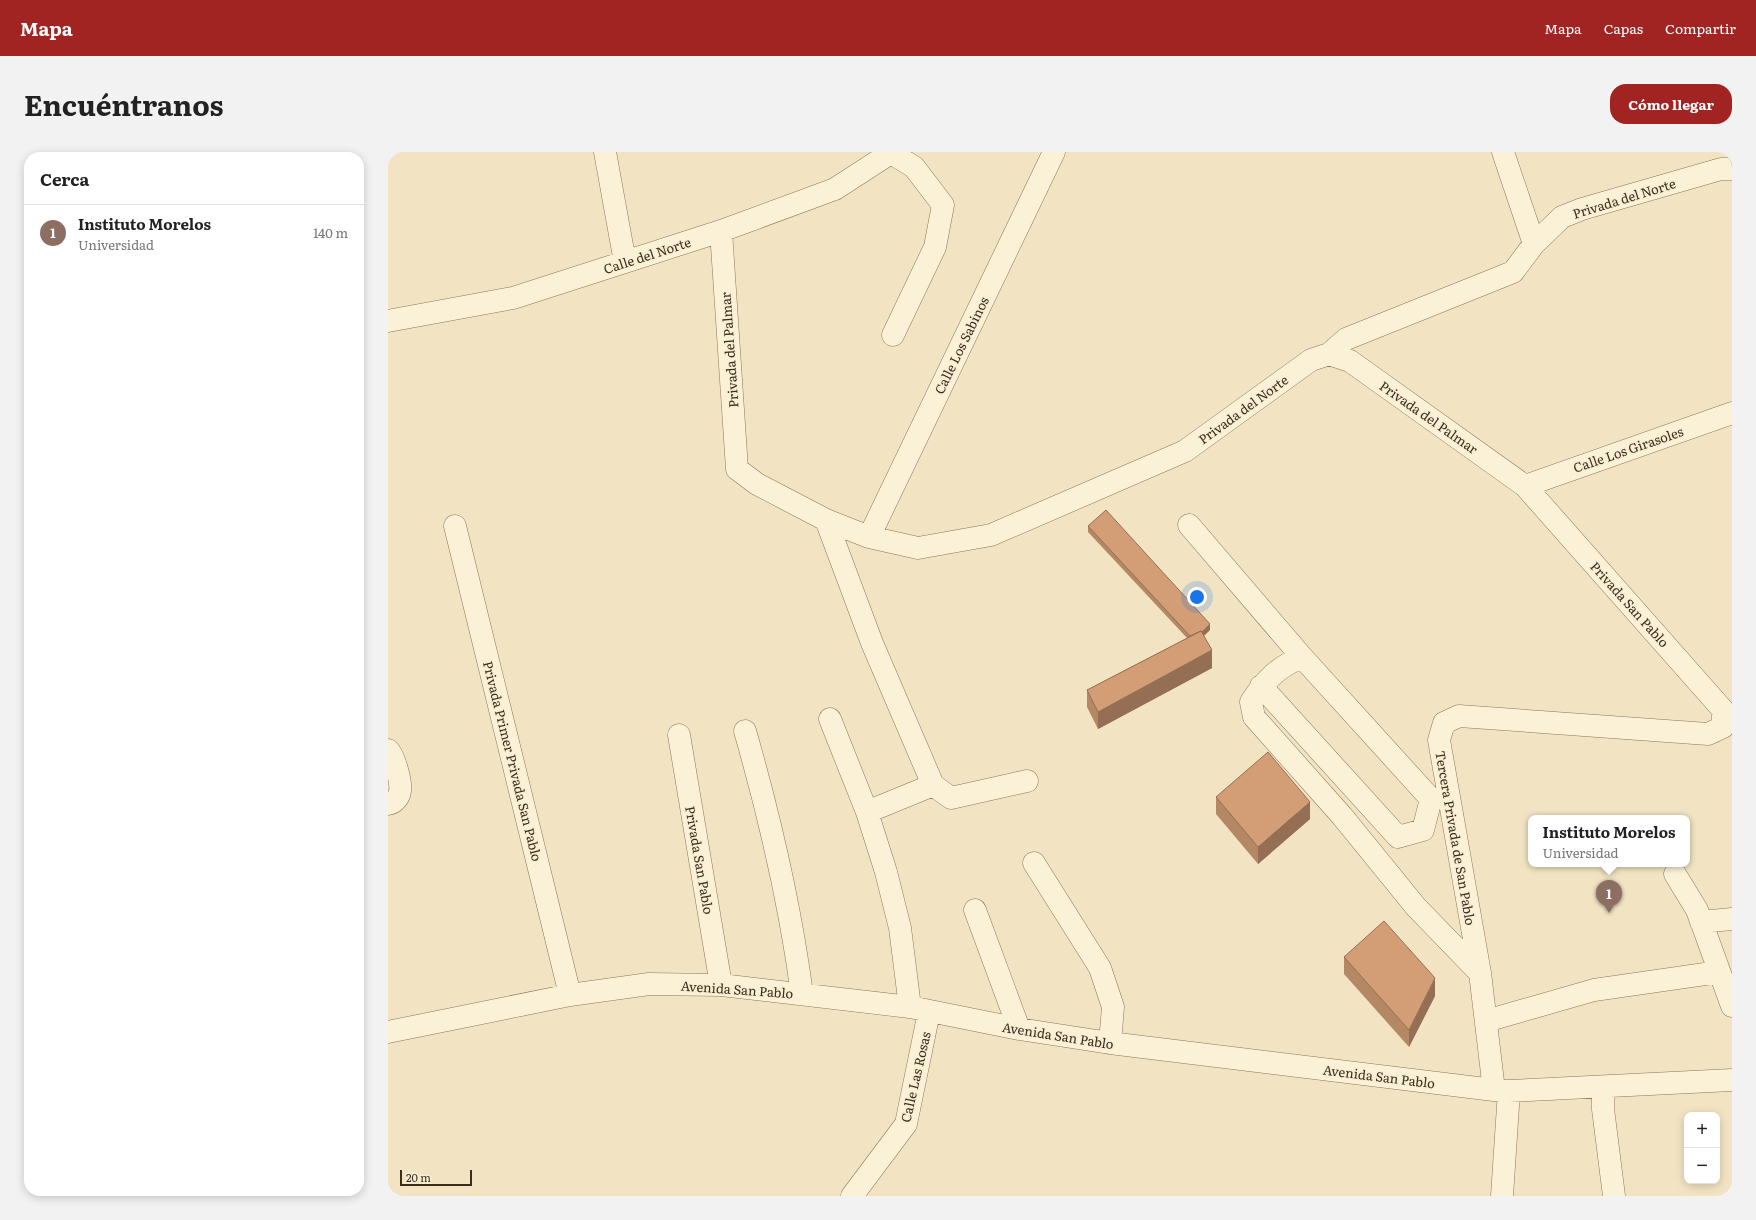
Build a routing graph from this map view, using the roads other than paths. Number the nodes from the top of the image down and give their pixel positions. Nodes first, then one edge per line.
1 (605, 152) edge
2 (1054, 152) edge
3 (1503, 152) edge
4 (891, 153) edge
5 (1732, 169) edge
6 (721, 231) junction
7 (1534, 244) junction
8 (625, 262) junction
9 (388, 321) edge
10 (893, 335) dead end
11 (1330, 354) junction
12 (1732, 413) edge
13 (737, 469) joint
14 (1525, 486) junction
15 (826, 520) junction
16 (1189, 525) dead end
17 (455, 526) dead end
18 (868, 537) junction
19 (1302, 657) junction
20 (1262, 686) junction
21 (830, 719) dead end
22 (1723, 727) joint
23 (745, 731) dead end
24 (679, 734) dead end
25 (388, 750) edge
26 (1027, 781) dead end
27 (933, 785) junction
28 (388, 804) edge
29 (867, 812) junction
30 (1034, 863) dead end
31 (1675, 874) dead end
32 (975, 910) dead end
33 (1732, 918) edge
34 (1702, 922) junction
35 (1719, 972) junction
36 (1480, 973) junction
37 (722, 985) junction
38 (802, 994) junction
39 (570, 995) junction
40 (1732, 1006) edge
41 (920, 1010) junction
42 (1486, 1020) junction
43 (1019, 1029) junction
44 (388, 1032) edge
45 (1110, 1043) junction
46 (1732, 1080) edge
47 (1603, 1087) junction
48 (1502, 1091) junction
49 (852, 1196) edge
50 (1502, 1196) edge
51 (1614, 1196) edge

1 - 8 street
2 - 18 street, Calle Los Sabinos
3 - 7 street
4 - 6 street, Calle del Norte
4 - 10 street
5 - 7 street, Privada del Norte
6 - 8 street, Calle del Norte
6 - 13 street, Privada del Palmar
7 - 11 street, Privada del Norte
8 - 9 street, Calle del Norte
11 - 14 street, Privada del Palmar
11 - 18 street, Privada del Norte
12 - 14 street, Calle Los Girasoles
13 - 15 street, Privada del Norte
14 - 22 street, Privada San Pablo
15 - 18 street, Privada del Norte
15 - 27 street
16 - 19 street
17 - 39 street, Privada Primer Privada San Pablo
19 - 20 street
19 - 20 street
20 - 36 street
21 - 29 street, Calle Las Rosas
22 - 36 street, Tercera Privada de San Pablo
23 - 38 street
24 - 37 street, Privada San Pablo
25 - 28 street
26 - 27 street
27 - 29 street
29 - 41 street, Calle Las Rosas
30 - 45 street
31 - 34 street
32 - 43 street
33 - 34 street
34 - 35 street
35 - 40 street
35 - 42 street
36 - 42 street, Tercera Privada de San Pablo
37 - 38 street, Avenida San Pablo
37 - 39 street, Avenida San Pablo
38 - 41 street, Avenida San Pablo
39 - 44 street, Avenida San Pablo
41 - 43 street, Avenida San Pablo
41 - 49 street, Calle Las Rosas
42 - 48 street, Tercera Privada de San Pablo
43 - 45 street, Avenida San Pablo
45 - 48 street, Avenida San Pablo
46 - 47 street, Avenida San Pablo
47 - 48 street, Avenida San Pablo
47 - 51 street
48 - 50 street, Tercera Privada de San Pablo

